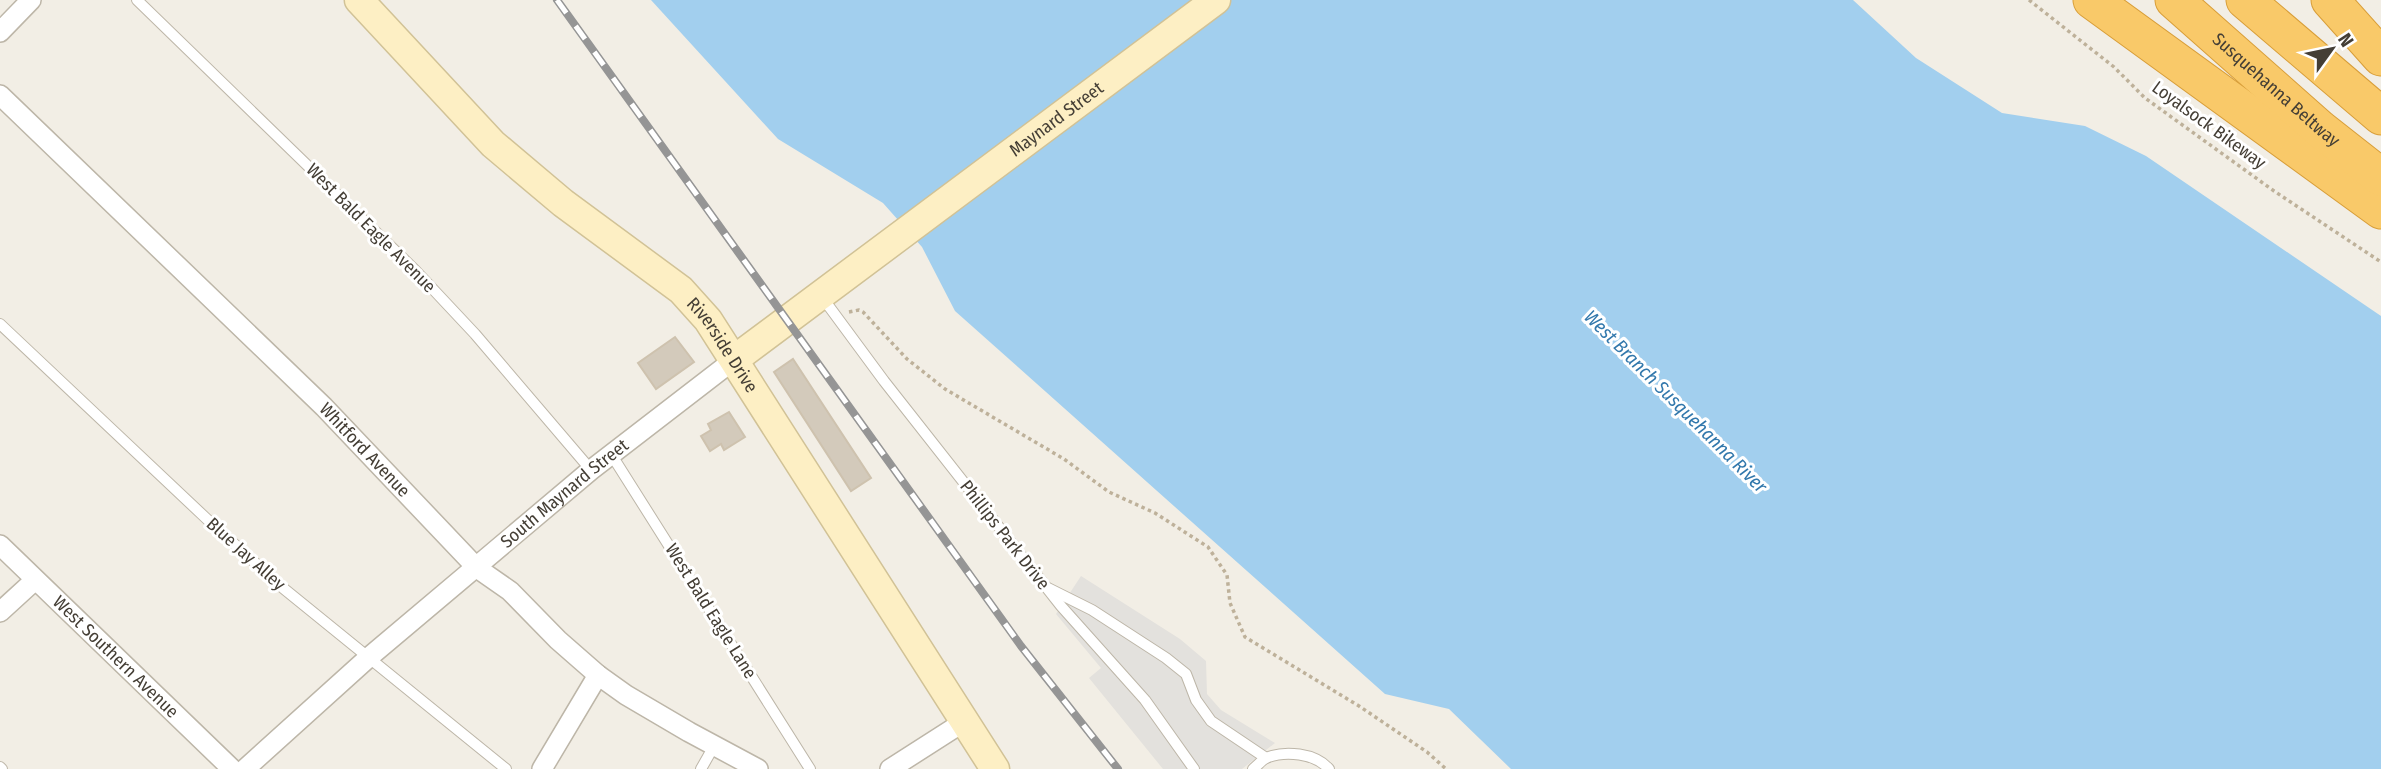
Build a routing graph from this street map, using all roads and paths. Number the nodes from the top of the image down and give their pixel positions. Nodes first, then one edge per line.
1 (31, 0) edge
2 (137, 0) edge
3 (359, 0) edge
4 (1216, 0) edge
5 (2029, 0) edge
6 (2092, 0) edge
7 (2174, 0) edge
8 (2245, 0) edge
9 (2330, 0) edge
10 (0, 32) edge
11 (2381, 57) edge
12 (0, 95) edge
13 (2381, 117) edge
14 (2381, 177) edge
15 (2381, 210) edge
16 (897, 238) joint
17 (2381, 262) edge
18 (820, 295) junction
19 (846, 313) dead end
20 (0, 324) edge
21 (735, 359) junction
22 (611, 453) junction
23 (591, 470) junction
24 (0, 545) edge
25 (477, 568) junction
26 (35, 580) junction
27 (1045, 586) junction
28 (0, 612) edge
29 (368, 658) junction
30 (598, 675) junction
31 (965, 721) junction
32 (714, 746) junction
33 (1266, 758) junction
34 (232, 769) edge
35 (245, 769) edge
36 (506, 769) edge
37 (542, 769) edge
38 (701, 769) edge
39 (758, 769) edge
40 (810, 769) edge
41 (890, 769) edge
42 (995, 769) edge
43 (1194, 769) edge
44 (1253, 769) edge
45 (1329, 769) edge
46 (1446, 769) edge

1 - 10 street
2 - 23 lane, West Bald Eagle Avenue
3 - 21 main road, Riverside Drive
4 - 16 main road, Maynard Street
5 - 17 path, Loyalsock Bikeway
6 - 15 highway
7 - 14 highway, Susquehanna Beltway
8 - 13 highway
9 - 11 highway
12 - 25 street, Whitford Avenue
16 - 18 main road, South Maynard Street
18 - 21 main road, South Maynard Street
18 - 27 lane, Phillips Park Drive
19 - 46 path
20 - 29 lane, Blue Jay Alley
21 - 22 street, South Maynard Street
21 - 31 main road, Riverside Drive
22 - 23 street, South Maynard Street
22 - 40 lane, West Bald Eagle Lane
23 - 25 street, South Maynard Street
24 - 26 street, West Southern Avenue
25 - 29 street, South Maynard Street
25 - 30 street, Whitford Avenue
26 - 28 street
26 - 34 street, West Southern Avenue
27 - 33 lane
27 - 43 lane, Phillips Park Drive
29 - 35 street, South Maynard Street
29 - 36 lane, Blue Jay Alley
30 - 32 street, Whitford Avenue
30 - 37 street
31 - 41 street
31 - 42 main road, Riverside Drive
32 - 38 lane
32 - 39 street, Whitford Avenue
33 - 44 lane
33 - 45 lane

